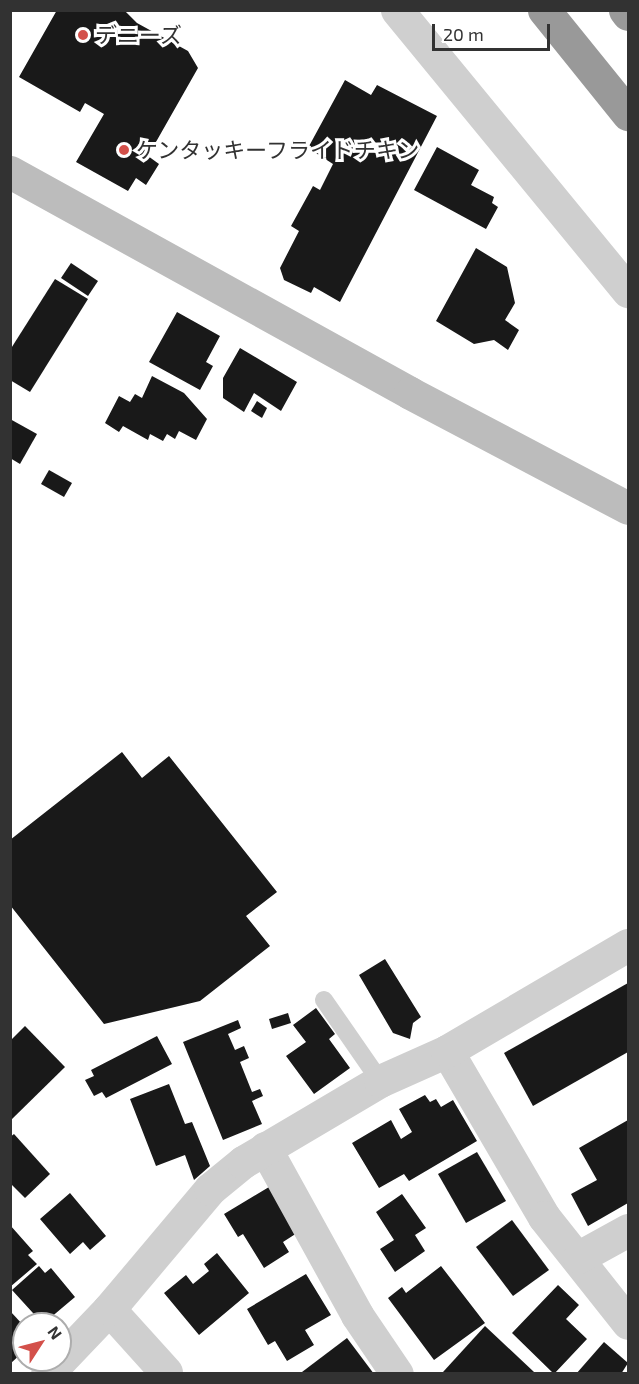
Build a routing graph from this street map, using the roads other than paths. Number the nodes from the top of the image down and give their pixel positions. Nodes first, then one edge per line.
1 (397, 10) edge
2 (544, 10) edge
3 (625, 10) edge
4 (628, 14) edge
5 (628, 114) edge
6 (10, 172) edge
7 (628, 291) edge
8 (628, 508) edge
9 (628, 945) edge
10 (324, 999) dead end
11 (447, 1051) junction
12 (381, 1081) junction
13 (265, 1148) junction
14 (628, 1230) edge
15 (579, 1257) junction
16 (109, 1309) junction
17 (628, 1323) edge
18 (166, 1372) dead end
19 (47, 1374) edge
20 (397, 1374) edge

1 - 7 street
2 - 5 highway, bridge
3 - 4 highway
6 - 8 street
9 - 11 street
10 - 12 lane
11 - 12 street
11 - 15 street
12 - 13 street
13 - 16 street
13 - 20 street
14 - 15 street
15 - 17 street
16 - 18 street
16 - 19 street

